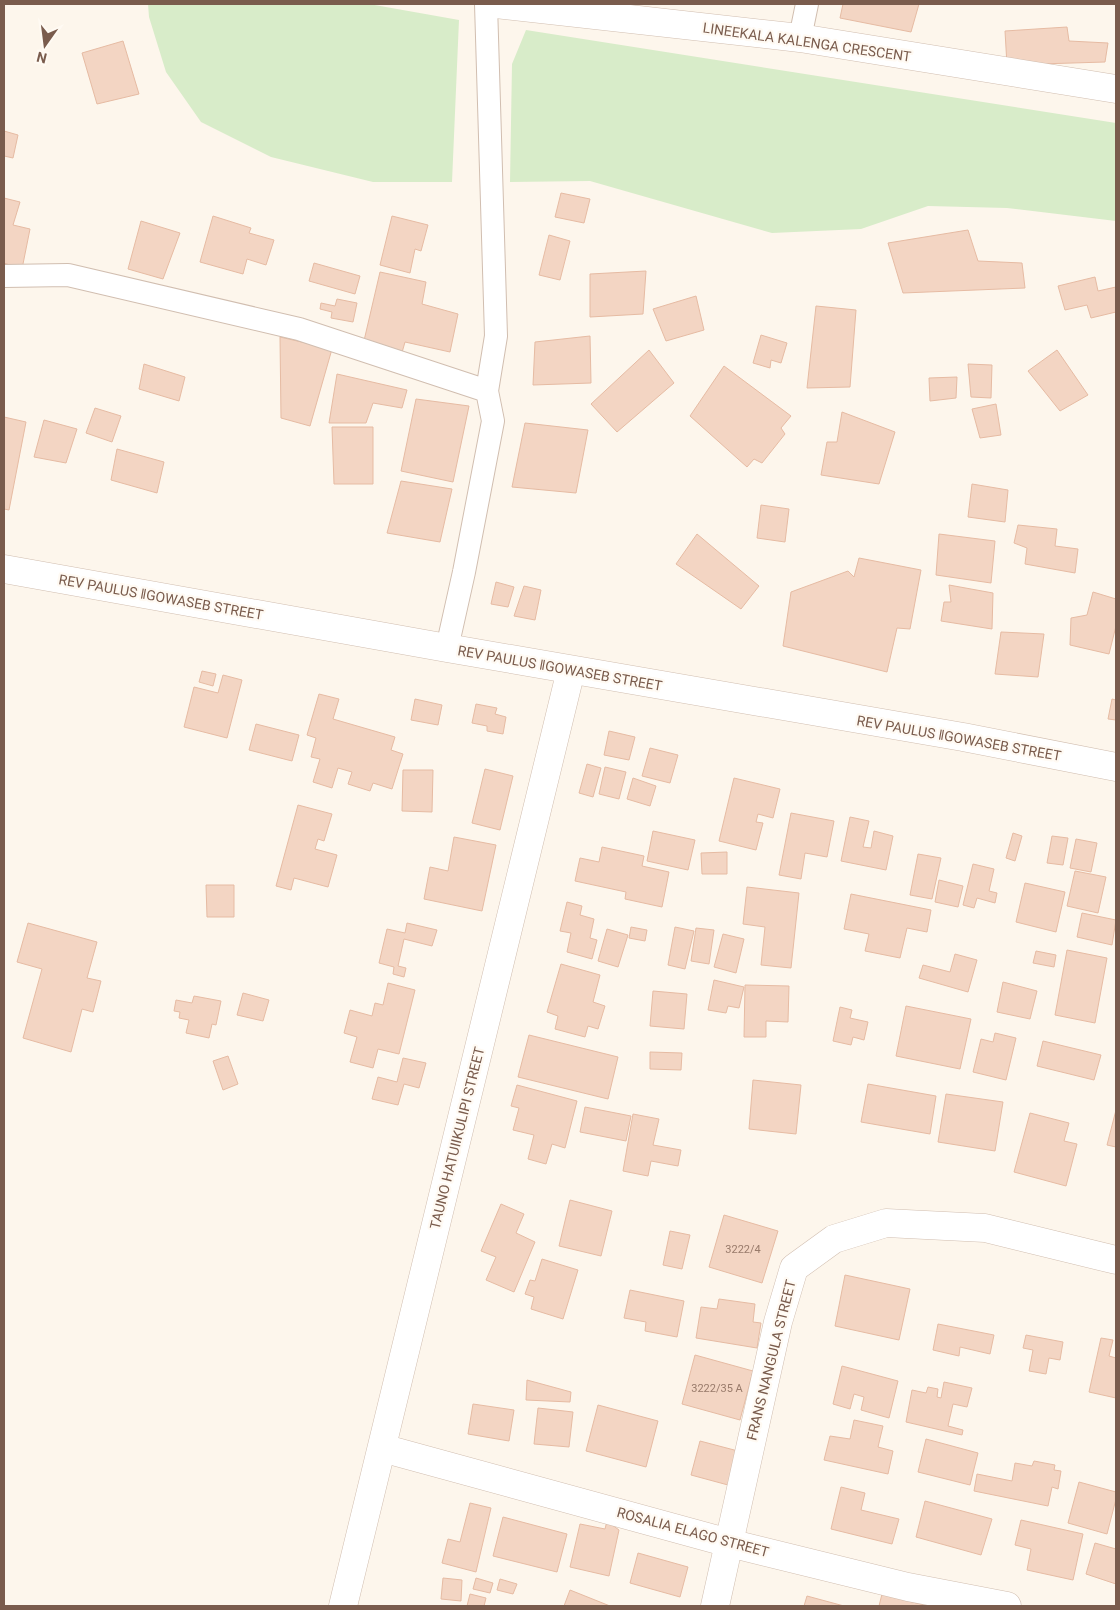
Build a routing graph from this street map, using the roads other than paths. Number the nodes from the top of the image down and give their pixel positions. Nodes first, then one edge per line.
1 (486, 4) edge
2 (496, 4) edge
3 (807, 4) edge
4 (800, 38) junction
5 (1116, 89) edge
6 (4, 276) edge
7 (487, 391) junction
8 (4, 569) edge
9 (447, 648) junction
10 (571, 670) junction
11 (1116, 767) edge
12 (1116, 1260) edge
13 (382, 1448) junction
14 (729, 1543) junction
15 (342, 1606) edge
16 (715, 1606) edge
17 (1007, 1606) edge

1 - 7 lane
2 - 4 street, LINEEKALA KALENGA CRESCENT
3 - 4 lane
4 - 5 street, LINEEKALA KALENGA CRESCENT
6 - 7 lane
7 - 9 lane
8 - 9 street, REV PAULUS ǁGOWASEB STREET
9 - 10 street, REV PAULUS ǁGOWASEB STREET
10 - 11 street, REV PAULUS ǁGOWASEB STREET
10 - 13 street, TAUNO HATUIIKULIPI STREET
12 - 14 street, FRANS NANGULA STREET
13 - 14 street, ROSALIA ELAGO STREET
13 - 15 street, TAUNO HATUIIKULIPI STREET
14 - 16 street, FRANS NANGULA STREET
14 - 17 street, ROSALIA ELAGO STREET

